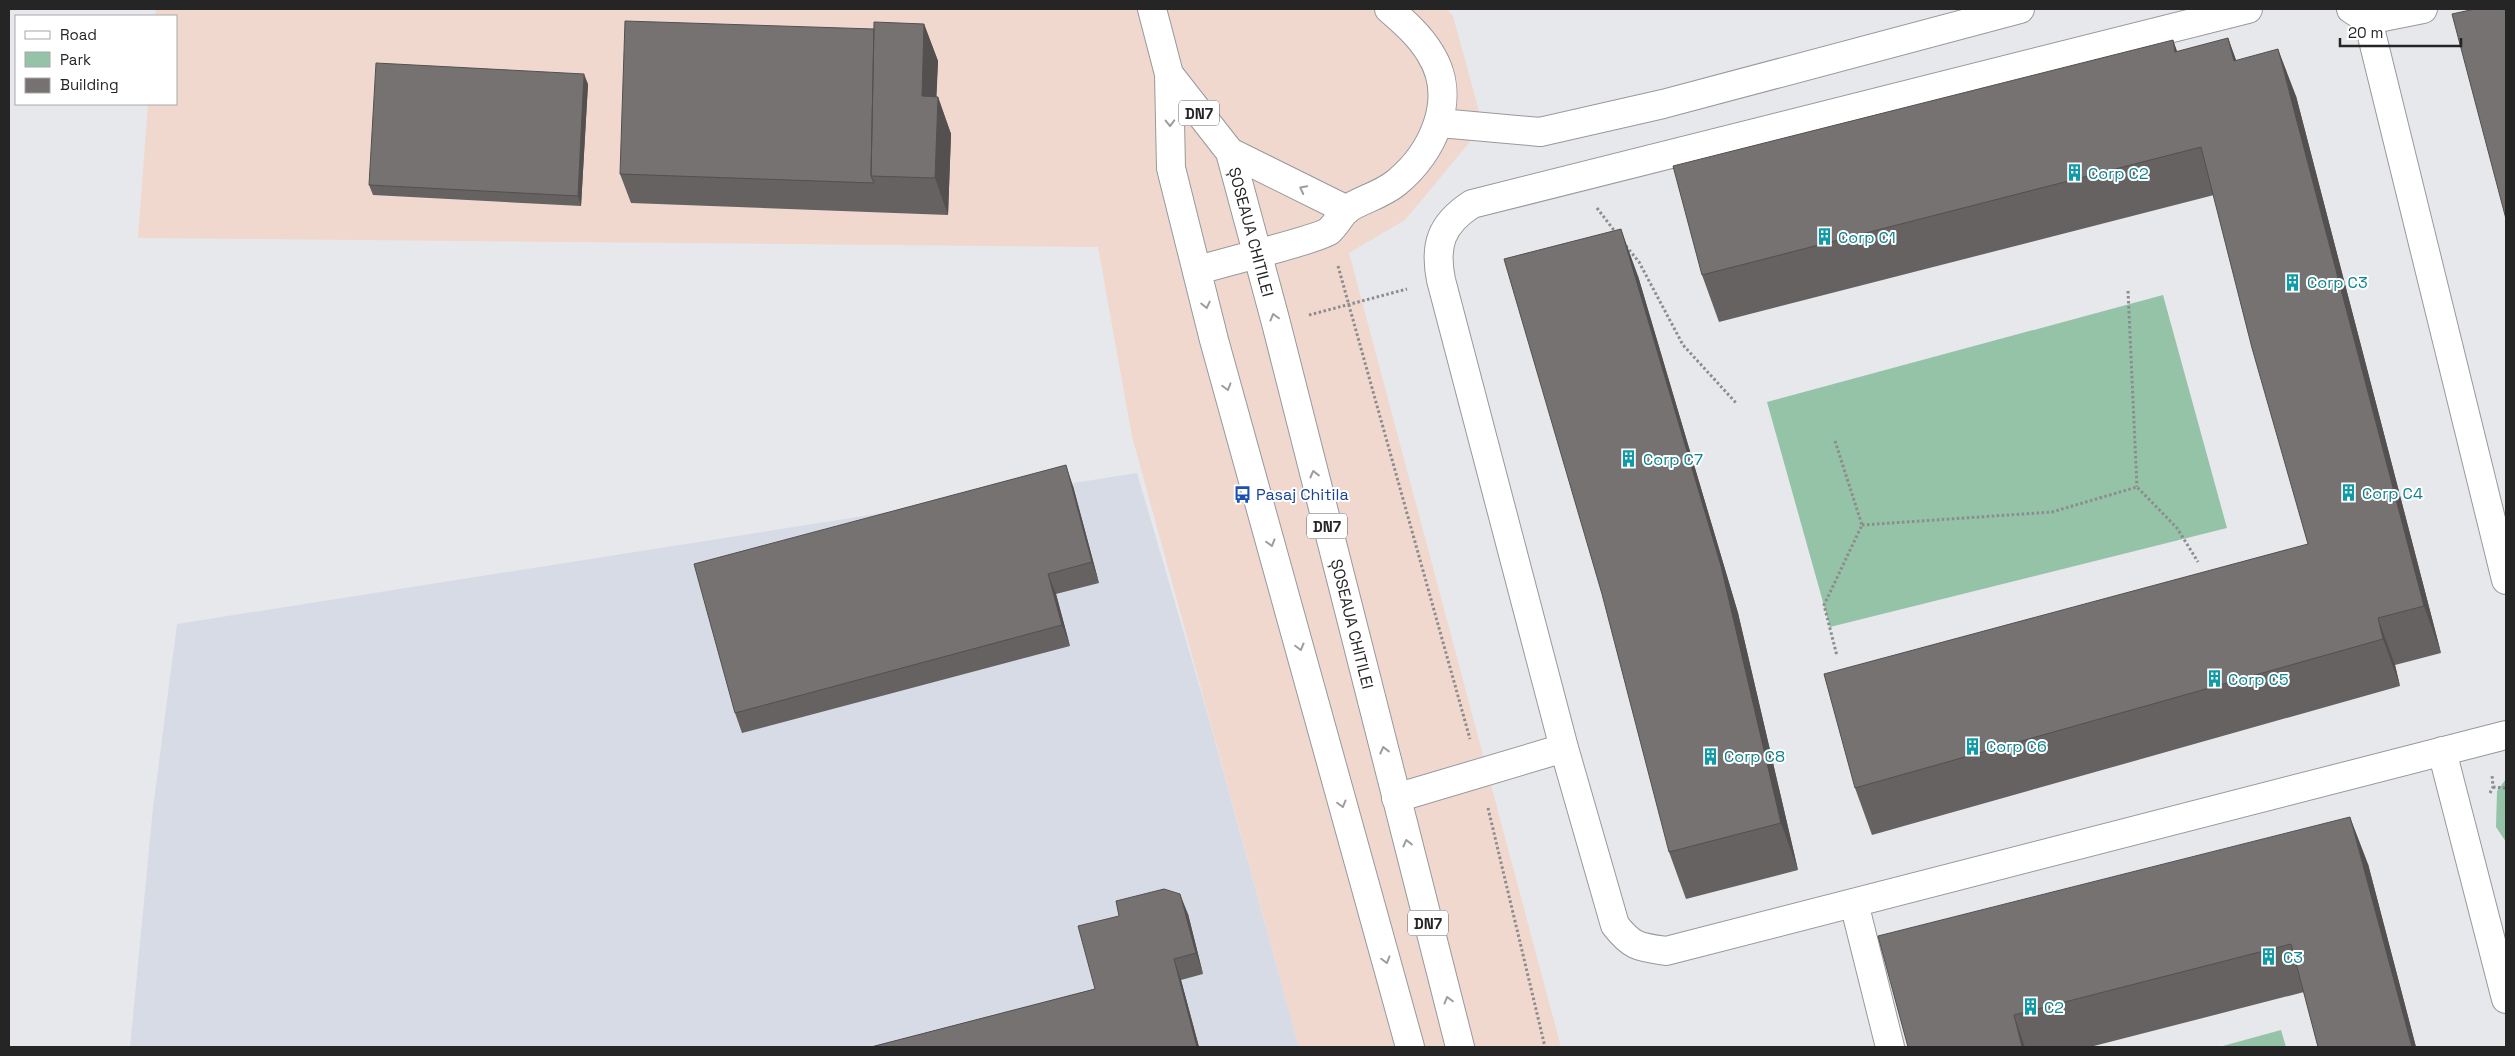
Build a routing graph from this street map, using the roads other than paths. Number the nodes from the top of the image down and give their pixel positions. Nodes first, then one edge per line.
1 (1152, 9) edge
2 (1389, 9) edge
3 (2020, 9) edge
4 (2248, 9) edge
5 (2423, 9) edge
6 (2360, 14) edge
7 (1169, 74) junction
8 (1440, 123) junction
9 (1230, 152) junction
10 (1346, 210) junction
11 (1257, 254) junction
12 (1198, 270) junction
13 (2506, 580) edge
14 (2506, 735) edge
15 (1564, 748) junction
16 (2442, 751) junction
17 (1396, 798) junction
18 (1854, 903) junction
19 (2506, 999) edge
20 (1410, 1047) edge
21 (1460, 1047) edge
22 (1890, 1047) edge

1 - 7 street, ȘOSEAUA CHITILEI / DN7
2 - 8 street
3 - 8 street
4 - 15 street
5 - 6 street
6 - 13 street
7 - 9 street, ȘOSEAUA CHITILEI / DN7
7 -> 12 street, ȘOSEAUA CHITILEI / DN7
8 - 10 street
10 -> 9 street
9 - 11 street, ȘOSEAUA CHITILEI / DN7
10 - 11 street
11 - 12 street
17 -> 11 street, ȘOSEAUA CHITILEI / DN7
12 -> 20 street, ȘOSEAUA CHITILEI / DN7
14 - 16 street
15 - 17 street
15 - 18 street
16 - 18 street
16 - 19 street
21 -> 17 street, ȘOSEAUA CHITILEI / DN7
18 - 22 street

